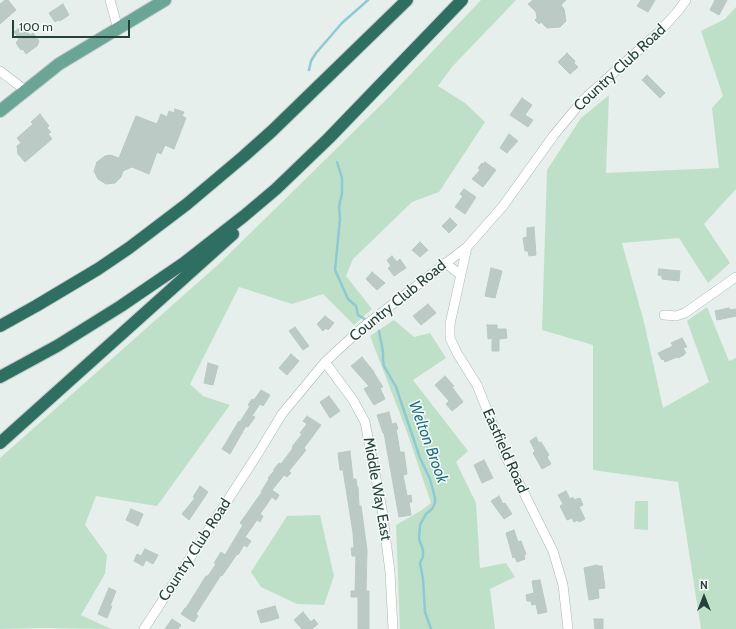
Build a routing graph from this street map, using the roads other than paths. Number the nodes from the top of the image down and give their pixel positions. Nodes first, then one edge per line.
1 (110, 0) edge
2 (165, 0) edge
3 (407, 0) edge
4 (462, 0) edge
5 (686, 0) edge
6 (118, 29) junction
7 (0, 70) edge
8 (25, 90) junction
9 (0, 111) edge
10 (329, 138) junction
11 (467, 247) junction
12 (446, 263) junction
13 (461, 275) junction
14 (736, 277) edge
15 (664, 315) dead end
16 (0, 326) edge
17 (325, 362) junction
18 (0, 377) edge
19 (0, 443) edge
20 (144, 629) edge
21 (393, 629) edge
22 (568, 629) edge

1 - 6 street
2 - 6 main road
3 - 16 highway
4 - 10 highway
5 - 11 street, Country Club Road
6 - 8 main road
7 - 8 street
8 - 9 main road
10 - 18 highway
10 - 19 highway
11 - 12 street, Country Club Road
11 - 13 street, Eastfield Road
12 - 13 street
12 - 17 street, Country Club Road
13 - 22 street, Eastfield Road
14 - 15 street
17 - 20 street, Country Club Road
17 - 21 street, Middle Way East

